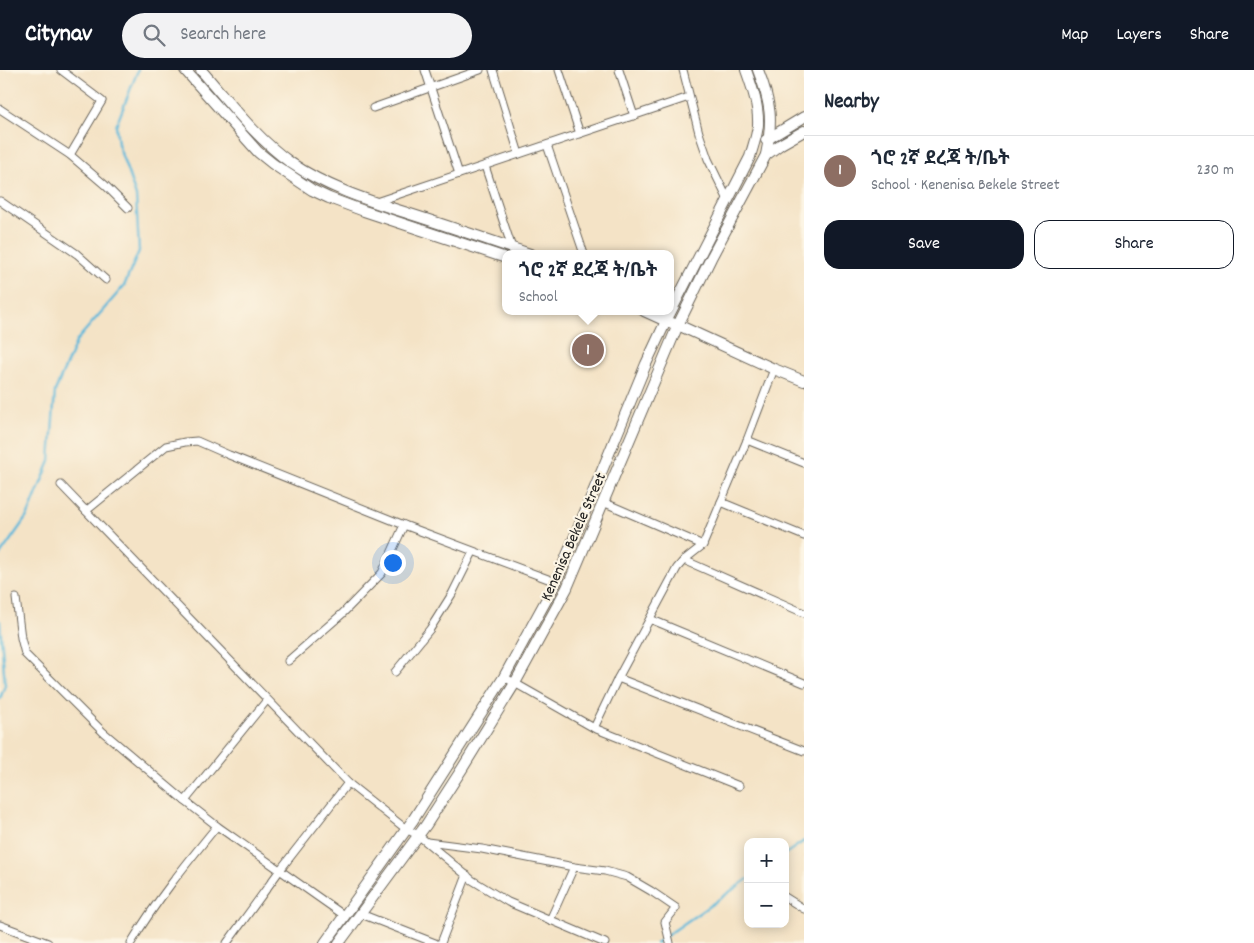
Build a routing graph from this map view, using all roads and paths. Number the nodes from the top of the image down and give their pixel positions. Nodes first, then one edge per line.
1 (62, 70) edge
2 (185, 70) edge
3 (201, 70) edge
4 (426, 70) edge
5 (480, 70) edge
6 (493, 70) edge
7 (559, 70) edge
8 (619, 70) edge
9 (683, 70) edge
10 (746, 70) edge
11 (758, 70) edge
12 (431, 88) junction
13 (689, 98) junction
14 (373, 108) dead end
15 (0, 109) edge
16 (634, 116) junction
17 (804, 117) edge
18 (804, 131) edge
19 (580, 134) junction
20 (769, 138) junction
21 (547, 145) junction
22 (519, 154) junction
23 (70, 155) junction
24 (766, 155) junction
25 (750, 157) junction
26 (485, 166) junction
27 (459, 174) junction
28 (728, 200) junction
29 (0, 201) edge
30 (376, 202) junction
31 (128, 208) dead end
32 (512, 248) junction
33 (518, 250) edge
34 (583, 250) edge
35 (502, 257) edge
36 (106, 280) dead end
37 (674, 301) edge
38 (666, 316) edge
39 (678, 325) junction
40 (774, 369) junction
41 (804, 381) edge
42 (747, 440) junction
43 (804, 463) edge
44 (61, 485) dead end
45 (603, 502) junction
46 (721, 502) junction
47 (86, 511) junction
48 (404, 525) junction
49 (804, 536) edge
50 (703, 545) junction
51 (474, 552) junction
52 (684, 560) junction
53 (556, 582) junction
54 (16, 598) dead end
55 (804, 613) edge
56 (650, 620) junction
57 (288, 661) dead end
58 (395, 672) dead end
59 (504, 677) junction
60 (618, 678) junction
61 (515, 683) junction
62 (804, 683) edge
63 (267, 700) junction
64 (594, 728) junction
65 (804, 751) edge
66 (348, 783) junction
67 (739, 786) dead end
68 (185, 801) junction
69 (216, 826) junction
70 (406, 829) junction
71 (422, 838) junction
72 (574, 867) junction
73 (280, 870) junction
74 (466, 875) junction
75 (789, 900) edge
76 (804, 909) edge
77 (361, 914) junction
78 (345, 916) junction
79 (550, 920) junction
80 (0, 926) edge
81 (48, 943) edge
82 (131, 943) edge
83 (227, 943) edge
84 (325, 943) edge
85 (339, 943) edge
86 (434, 943) edge
87 (441, 943) edge
88 (605, 943) edge
89 (670, 943) edge

1 - 23 street
2 - 35 main road
3 - 30 main road
4 - 12 street
5 - 12 street
6 - 22 street
7 - 19 street
8 - 16 street
9 - 13 street
10 - 25 main road
11 - 20 main road
12 - 14 street
12 - 27 street
13 - 16 street
13 - 28 street
15 - 23 street
16 - 19 street
17 - 20 main road
18 - 24 main road, Kenenisa Bekele Street
19 - 21 street
20 - 24 main road
20 - 25 main road
21 - 22 street
21 - 34 street
22 - 26 street
23 - 31 street
24 - 39 main road, Kenenisa Bekele Street
25 - 28 main road, Kenenisa Bekele Street
26 - 27 street
26 - 32 street
27 - 30 street
28 - 37 main road, Kenenisa Bekele Street
29 - 36 street
30 - 32 main road
32 - 33 main road
38 - 39 main road
38 - 53 main road, Kenenisa Bekele Street
39 - 40 main road
39 - 45 main road, Kenenisa Bekele Street
40 - 41 main road
40 - 42 street
42 - 43 street
42 - 46 street
44 - 47 street
45 - 50 street
45 - 61 main road, Kenenisa Bekele Street
46 - 49 street
46 - 50 street
47 - 48 street
47 - 63 street
48 - 51 street
48 - 57 street
50 - 52 street
51 - 53 street
51 - 58 street
52 - 55 street
52 - 56 street
53 - 59 main road, Kenenisa Bekele Street
54 - 68 street
56 - 60 street
56 - 62 street
59 - 61 street
59 - 70 main road, Kenenisa Bekele Street
60 - 64 street
60 - 65 street
61 - 64 street
61 - 71 main road, Kenenisa Bekele Street
63 - 66 street
63 - 68 street
64 - 67 street
66 - 70 street
66 - 73 street
68 - 69 street
69 - 73 street
69 - 82 street
70 - 71 street
70 - 78 main road, Kenenisa Bekele Street
71 - 72 street
71 - 74 street
71 - 77 main road, Kenenisa Bekele Street
72 - 79 street
72 - 89 street
73 - 78 street
73 - 83 street
74 - 79 street
74 - 87 street
75 - 76 street
77 - 85 main road, Kenenisa Bekele Street
77 - 86 street
78 - 84 main road, Kenenisa Bekele Street
79 - 88 street
80 - 81 street

